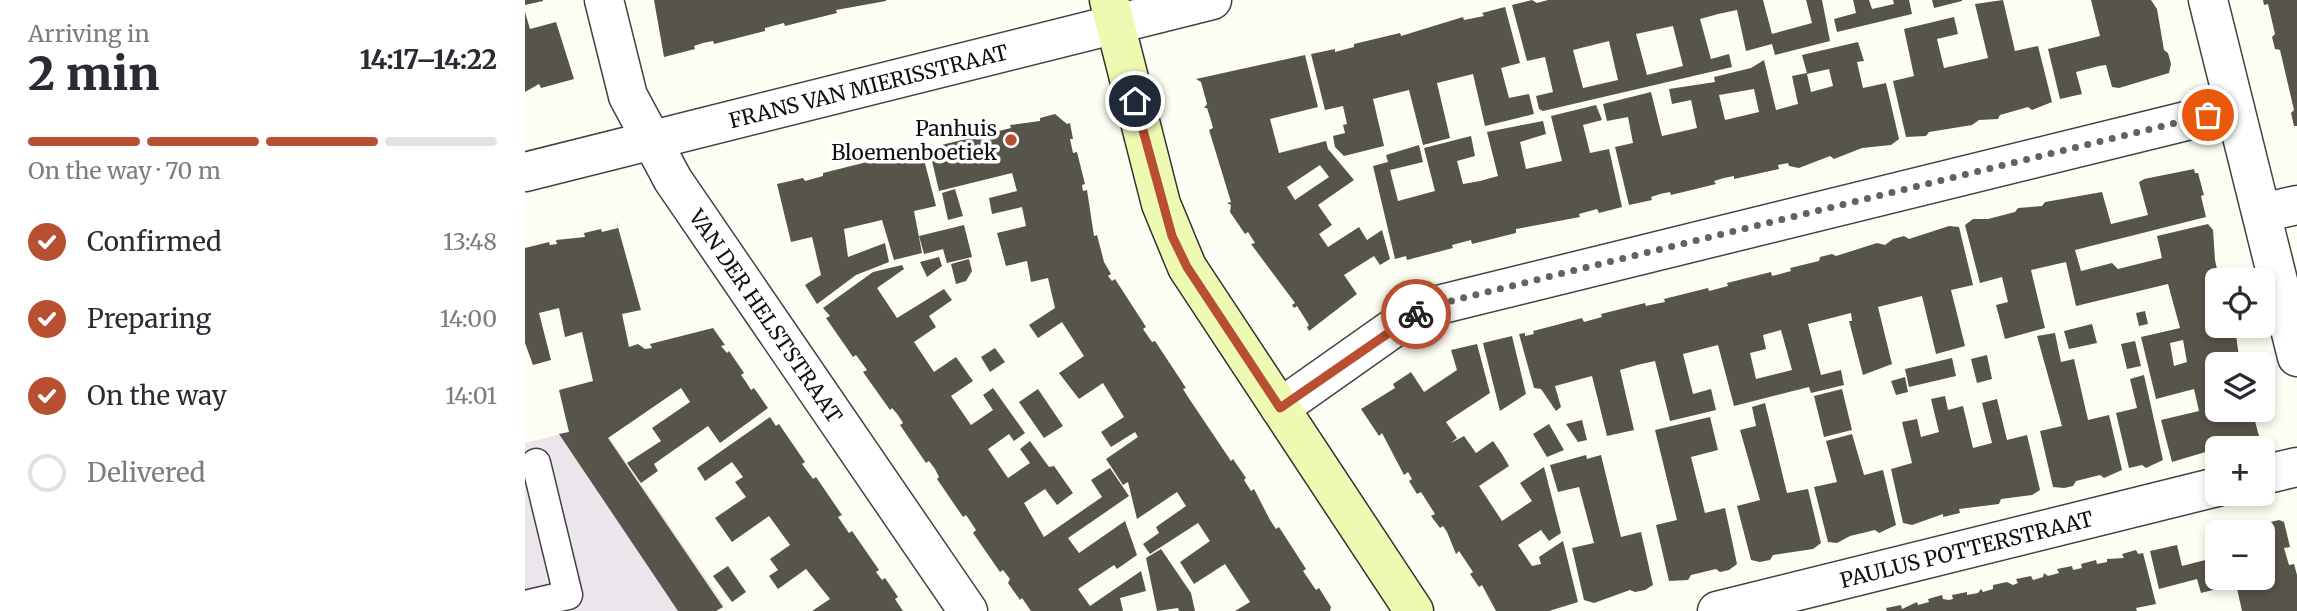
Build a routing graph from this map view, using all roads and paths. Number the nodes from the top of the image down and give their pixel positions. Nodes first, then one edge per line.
1 (604, 0) edge
2 (1212, 0) edge
3 (2208, 0) edge
4 (1112, 12) edge
5 (2235, 109) junction
6 (651, 140) junction
7 (525, 172) edge
8 (2279, 209) edge
9 (2297, 356) edge
10 (1280, 408) junction
11 (536, 463) dead end
12 (2297, 467) edge
13 (2275, 472) edge
14 (2205, 490) edge
15 (525, 606) edge
16 (968, 611) edge
17 (1414, 611) edge
18 (1717, 611) edge

1 - 6 street, VAN DER HELSTSTRAAT
2 - 4 street, FRANS VAN MIERISSTRAAT
3 - 5 street
4 - 6 street, FRANS VAN MIERISSTRAAT
4 - 10 street
5 - 8 street
5 - 10 street
6 - 7 street, FRANS VAN MIERISSTRAAT
6 - 16 street, VAN DER HELSTSTRAAT
8 - 9 street
10 - 17 street
11 - 15 lane
12 - 13 street
14 - 18 street, PAULUS POTTERSTRAAT

